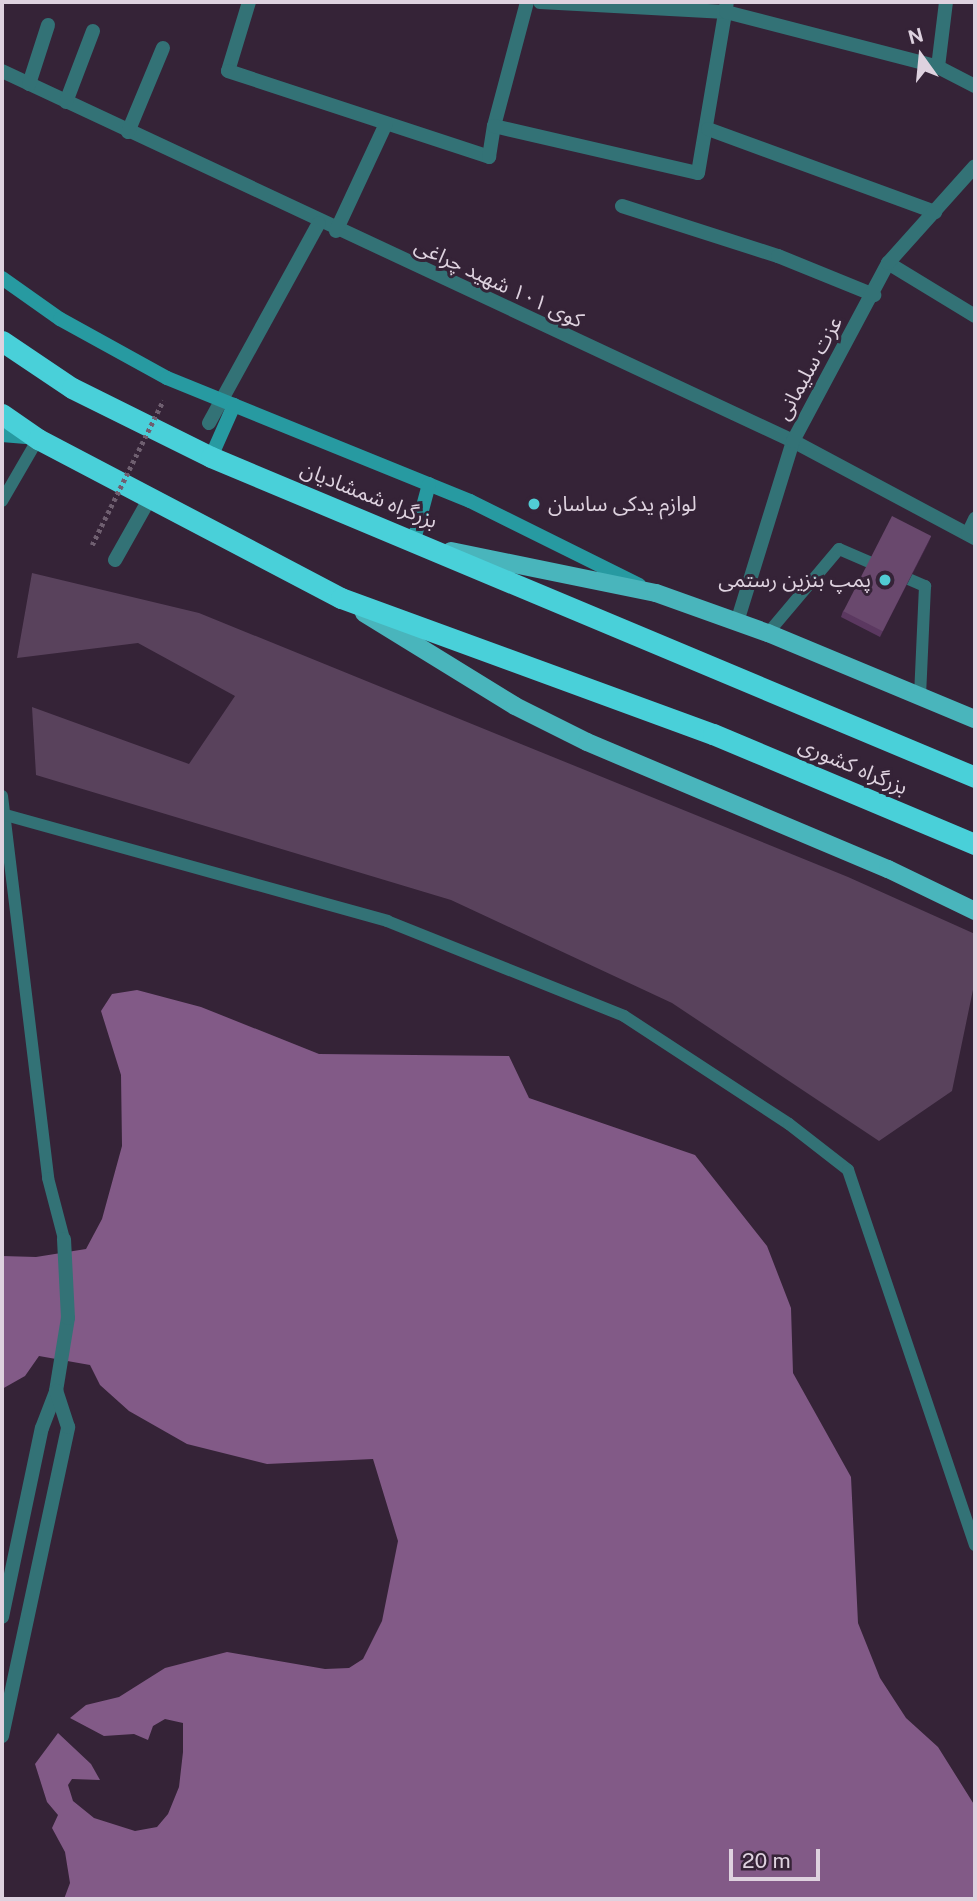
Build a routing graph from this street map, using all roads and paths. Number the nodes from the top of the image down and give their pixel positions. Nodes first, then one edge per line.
1 (248, 2) edge
2 (527, 2) edge
3 (540, 2) edge
4 (946, 2) edge
5 (727, 7) edge
6 (48, 25) dead end
7 (93, 31) dead end
8 (163, 48) dead end
9 (938, 66) junction
10 (2, 71) edge
11 (29, 84) junction
12 (975, 86) edge
13 (66, 102) junction
14 (386, 124) junction
15 (494, 126) junction
16 (708, 129) junction
17 (128, 132) junction
18 (975, 166) edge
19 (622, 206) dead end
20 (936, 212) junction
21 (319, 223) junction
22 (337, 231) junction
23 (888, 263) junction
24 (2, 278) edge
25 (874, 295) junction
26 (975, 316) edge
27 (2, 341) edge
28 (163, 401) dead end
29 (227, 403) junction
30 (2, 414) edge
31 (209, 423) dead end
32 (2, 435) edge
33 (38, 439) junction
34 (793, 441) junction
35 (211, 457) junction
36 (429, 484) junction
37 (150, 498) junction
38 (2, 501) edge
39 (975, 519) edge
40 (971, 536) edge
41 (414, 540) junction
42 (92, 545) dead end
43 (435, 548) junction
44 (115, 560) dead end
45 (656, 593) junction
46 (341, 598) junction
47 (737, 622) junction
48 (768, 633) junction
49 (727, 674) joint
50 (920, 697) junction
51 (975, 719) edge
52 (975, 777) edge
53 (2, 796) edge
54 (4, 814) edge
55 (975, 844) edge
56 (975, 911) edge
57 (64, 1239) joint
58 (56, 1391) junction
59 (975, 1545) edge
60 (2, 1617) edge
61 (2, 1736) edge

1 - 14 street
2 - 15 street
3 - 5 street
4 - 9 street
5 - 9 street
5 - 16 street
6 - 11 street
7 - 13 street
8 - 17 street
9 - 12 street
10 - 11 street, کوی ۱۰۱ شهید چراغی
11 - 13 street, کوی ۱۰۱ شهید چراغی
13 - 17 street, کوی ۱۰۱ شهید چراغی
14 - 15 street
14 - 22 street
15 - 16 street
16 - 20 street
17 - 21 street, کوی ۱۰۱ شهید چراغی
18 - 20 street, عزت سلیمانی
19 - 25 street
20 - 23 street, عزت سلیمانی
21 - 22 street, کوی ۱۰۱ شهید چراغی
21 - 29 street
22 - 34 street, کوی ۱۰۱ شهید چراغی
23 - 25 street, عزت سلیمانی
23 - 26 street
24 - 29 main road
25 - 34 street, عزت سلیمانی
27 - 35 highway, بزرگراه شمشادیان
28 - 42 path, bridge
29 - 31 street
29 - 35 main road
29 - 36 main road
30 - 33 highway
32 - 33 main road
33 - 37 highway
33 - 38 lane
34 - 40 street, کوی ۱۰۱ شهید چراغی
34 - 47 street, عزت سلیمانی
35 - 41 highway, بزرگراه شمشادیان
36 - 41 main road
36 - 45 main road
37 - 44 street
37 - 46 highway
39 - 40 street
41 - 43 highway, بزرگراه شمشادیان
43 - 45 main road
43 - 49 highway, بزرگراه شمشادیان
45 - 47 main road
46 - 55 highway, بزرگراه کشوری
46 - 56 main road
47 - 48 main road
48 - 50 main road
48 - 50 lane
49 - 52 highway, بزرگراه کشوری
50 - 51 main road
53 - 54 lane
54 - 57 lane
54 - 59 lane
57 - 58 street
58 - 60 street
58 - 61 street

